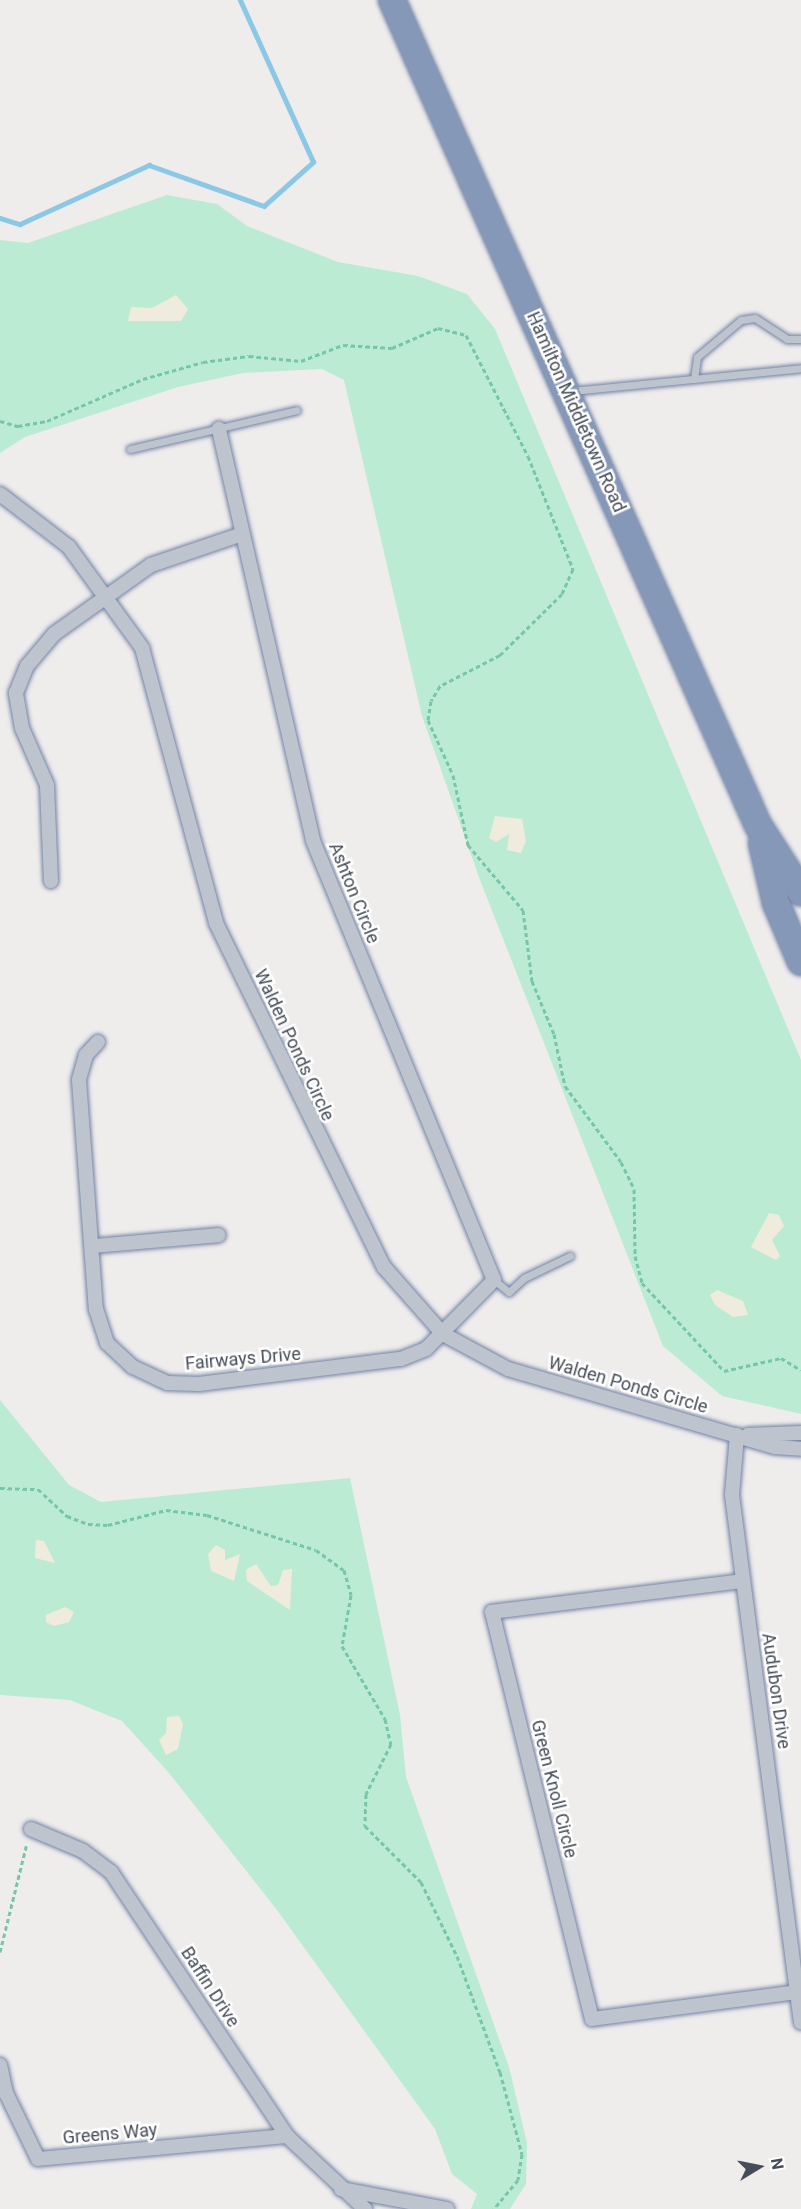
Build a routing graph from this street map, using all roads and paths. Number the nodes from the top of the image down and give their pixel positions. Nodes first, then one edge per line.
1 (392, 0) edge
2 (801, 339) edge
3 (801, 368) edge
4 (694, 379) junction
5 (567, 392) junction
6 (297, 410) dead end
7 (0, 421) edge
8 (219, 429) junction
9 (130, 449) dead end
10 (0, 494) edge
11 (242, 534) junction
12 (106, 594) junction
13 (758, 825) junction
14 (51, 881) dead end
15 (801, 892) edge
16 (801, 962) edge
17 (98, 1042) dead end
18 (219, 1235) dead end
19 (94, 1246) junction
20 (570, 1256) dead end
21 (494, 1280) junction
22 (443, 1334) junction
23 (801, 1370) edge
24 (801, 1433) edge
25 (737, 1435) junction
26 (801, 1449) edge
27 (0, 1488) edge
28 (743, 1581) junction
29 (31, 1829) joint
30 (0, 1952) edge
31 (797, 1992) junction
32 (801, 2023) edge
33 (0, 2066) edge
34 (287, 2136) junction
35 (339, 2189) junction
36 (365, 2209) edge
37 (447, 2209) edge
38 (494, 2209) edge

1 - 5 highway, Hamilton Middletown Road
2 - 4 lane
3 - 4 lane
4 - 5 lane
5 - 13 highway, Hamilton Middletown Road
6 - 8 lane
7 - 23 path
8 - 9 lane
8 - 11 street, Ashton Circle
10 - 12 street, Walden Ponds Circle
11 - 12 street
11 - 21 street, Ashton Circle
12 - 14 street
12 - 22 street, Walden Ponds Circle
13 - 15 highway, Hamilton Middletown Road
13 - 16 highway, Hamilton Middletown Road
17 - 19 street, Fairways Drive
18 - 19 street
19 - 22 street, Fairways Drive
20 - 21 lane
21 - 22 street
22 - 25 street, Walden Ponds Circle
24 - 25 street, Walden Ponds Circle
25 - 26 street, Walden Ponds Circle
25 - 28 street, Audubon Drive
27 - 38 path
28 - 31 street, Audubon Drive
28 - 31 street, Green Knoll Circle
29 - 30 path
29 - 34 street, Baffin Drive
31 - 32 street, Audubon Drive
33 - 34 street, Greens Way
34 - 35 street, Baffin Drive
35 - 36 street, Baffin Drive
35 - 37 street

